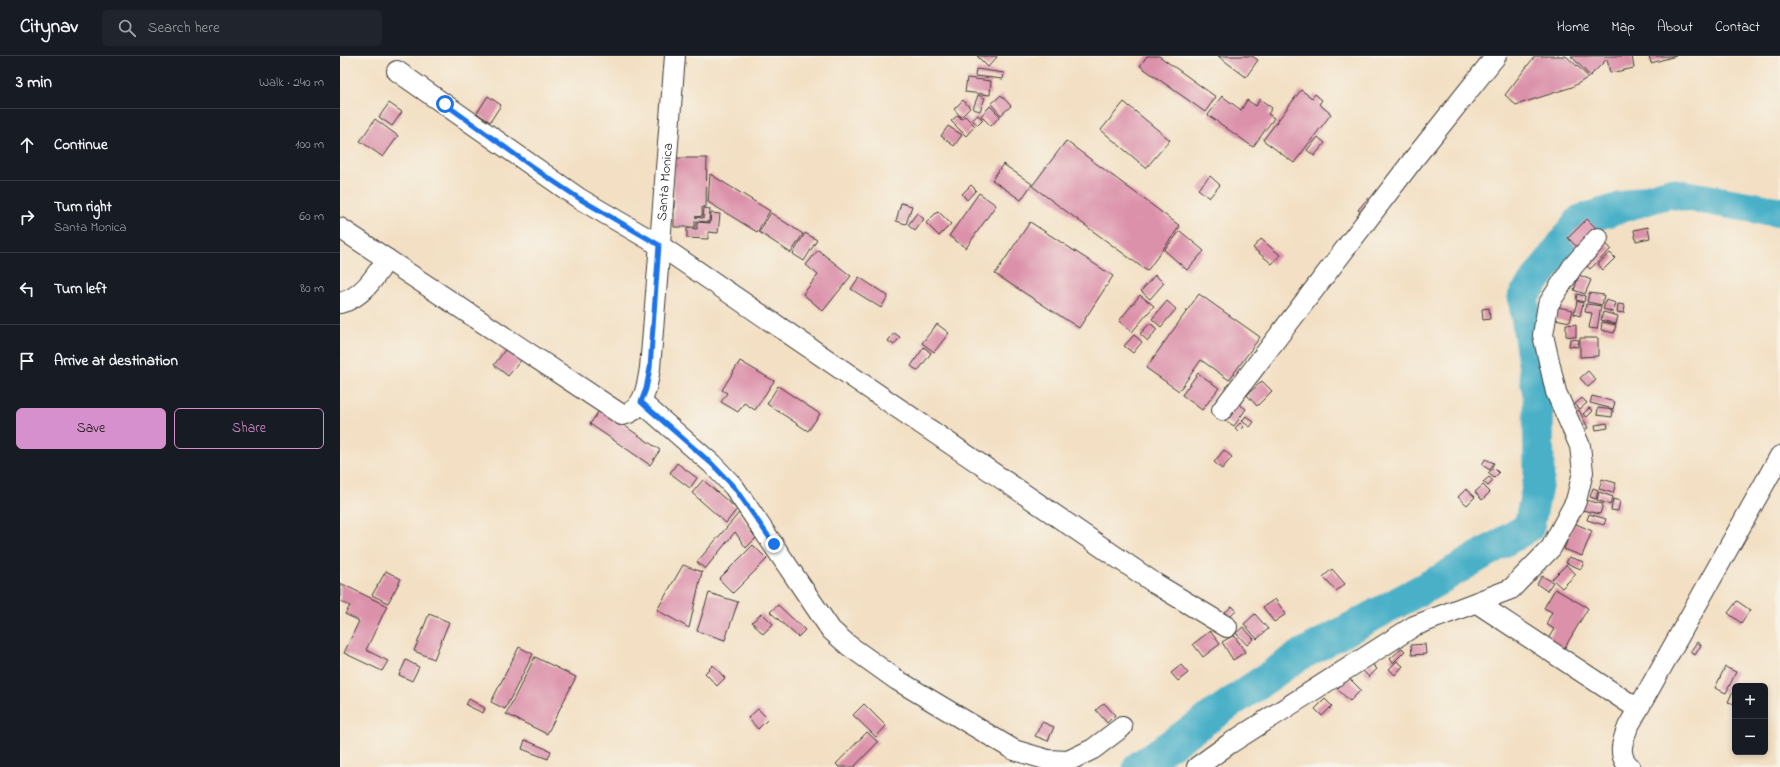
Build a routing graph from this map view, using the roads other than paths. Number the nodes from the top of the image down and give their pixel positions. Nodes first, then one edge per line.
1 (675, 56) edge
2 (1496, 56) edge
3 (397, 71) dead end
4 (340, 228) edge
5 (1598, 238) dead end
6 (659, 245) junction
7 (387, 259) junction
8 (340, 303) edge
9 (641, 402) junction
10 (1222, 410) dead end
11 (1780, 456) edge
12 (1477, 603) junction
13 (1227, 627) dead end
14 (1638, 709) junction
15 (1122, 727) dead end
16 (1197, 767) edge
17 (1630, 767) edge

1 - 6 street, Santa Monica
2 - 10 street
3 - 6 street
4 - 7 street
5 - 12 street
6 - 9 street, Santa Monica
6 - 13 street
7 - 8 street
7 - 9 street
9 - 15 street
11 - 14 street
12 - 14 street
12 - 16 street
14 - 17 street

